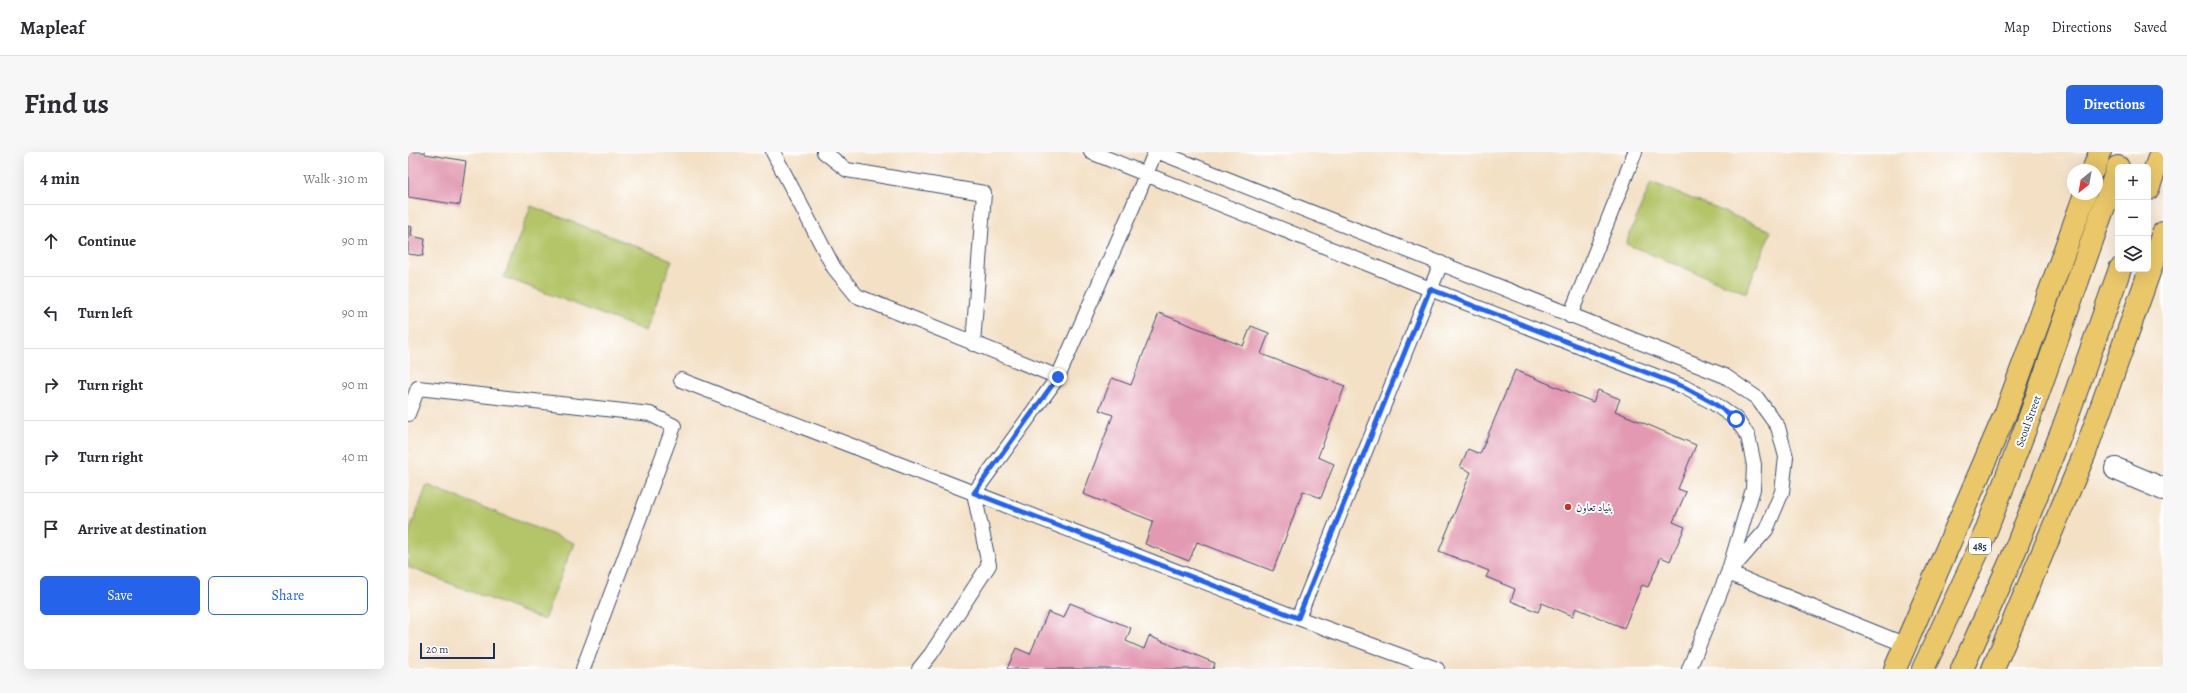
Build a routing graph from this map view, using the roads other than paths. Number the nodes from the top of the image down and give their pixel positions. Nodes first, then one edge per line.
1 (773, 152) edge
2 (824, 152) edge
3 (1091, 152) edge
4 (1155, 152) edge
5 (1159, 152) edge
6 (1634, 152) edge
7 (2100, 152) edge
8 (2123, 152) edge
9 (2161, 152) edge
10 (2095, 164) edge
11 (2119, 164) edge
12 (1147, 174) junction
13 (2115, 175) edge
14 (2151, 180) edge
15 (2083, 200) edge
16 (2163, 233) edge
17 (1441, 263) junction
18 (2119, 272) edge
19 (1430, 289) junction
20 (1570, 316) junction
21 (973, 344) junction
22 (1058, 377) junction
23 (681, 380) dead end
24 (413, 388) edge
25 (408, 414) edge
26 (2116, 469) dead end
27 (2163, 489) edge
28 (974, 493) junction
29 (1728, 573) junction
30 (1298, 618) junction
31 (1906, 645) junction
32 (583, 669) edge
33 (919, 669) edge
34 (1437, 669) edge
35 (1690, 669) edge
36 (1895, 669) edge
37 (1923, 669) edge
38 (1962, 669) edge
39 (1993, 669) edge

1 - 21 lane
2 - 21 lane
3 - 12 lane
4 - 12 lane
5 - 17 lane
6 - 20 lane
7 - 10 main road
8 - 11 main road, Seoul Street / 485
9 - 14 main road
12 - 19 lane
12 - 22 lane
13 - 37 main road, Seoul Street / 485
15 - 31 main road
16 - 39 main road
17 - 19 lane
17 - 20 lane
18 - 38 main road
19 - 29 lane
19 - 30 lane
20 - 29 lane
21 - 22 lane
22 - 28 lane
23 - 28 lane
24 - 25 lane
24 - 32 lane
26 - 27 street
28 - 30 lane
28 - 33 lane
29 - 31 lane
29 - 35 lane
30 - 34 lane
31 - 36 main road

